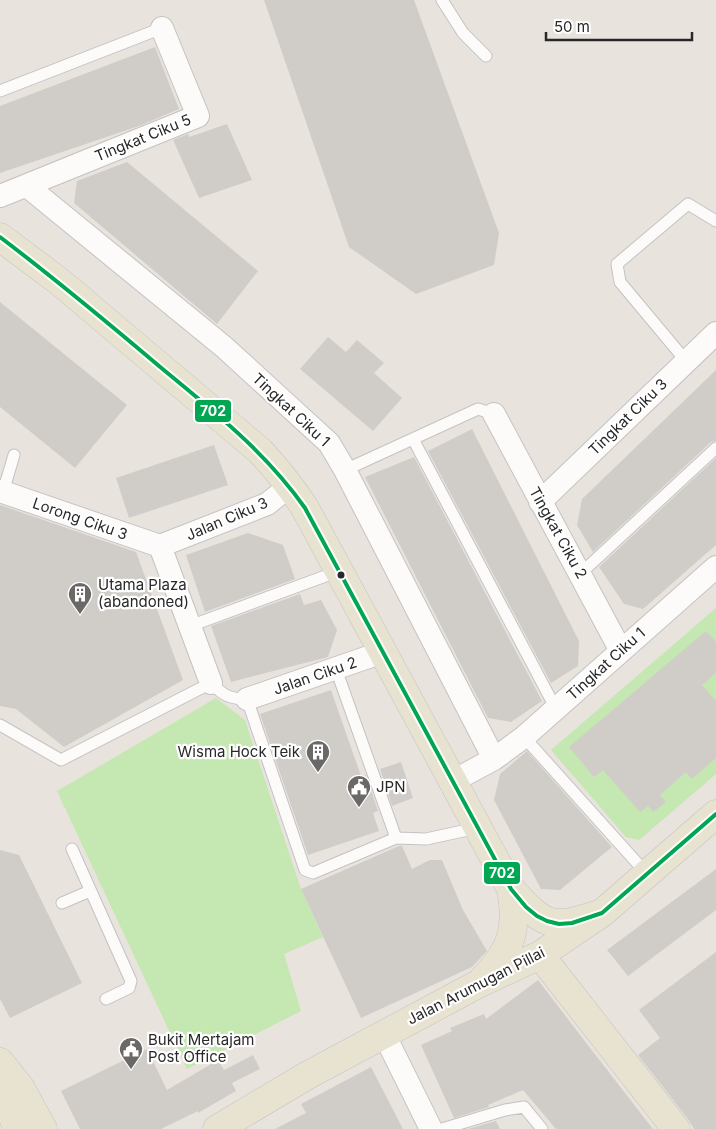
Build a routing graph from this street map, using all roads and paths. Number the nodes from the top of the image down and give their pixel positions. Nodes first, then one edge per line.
1 (442, 0) edge
2 (162, 28) joint
3 (486, 56) dead end
4 (0, 91) edge
5 (27, 186) junction
6 (0, 196) edge
7 (716, 221) edge
8 (0, 237) edge
9 (716, 333) edge
10 (686, 361) junction
11 (494, 414) joint
12 (413, 439) junction
13 (716, 448) edge
14 (14, 455) dead end
15 (345, 470) junction
16 (290, 486) junction
17 (1, 492) edge
18 (540, 502) junction
19 (160, 546) junction
20 (716, 567) edge
21 (339, 571) junction
22 (580, 574) junction
23 (190, 626) junction
24 (621, 651) junction
25 (383, 652) junction
26 (336, 669) junction
27 (211, 683) junction
28 (247, 699) junction
29 (556, 709) junction
30 (0, 725) edge
31 (524, 737) junction
32 (494, 759) junction
33 (453, 781) junction
34 (716, 814) edge
35 (478, 828) junction
36 (396, 838) junction
37 (72, 849) dead end
38 (647, 874) junction
39 (511, 890) junction
40 (90, 891) junction
41 (62, 903) dead end
42 (602, 913) junction
43 (540, 955) junction
44 (480, 983) junction
45 (106, 1000) dead end
46 (384, 1034) junction
47 (0, 1062) edge
48 (0, 1088) edge
49 (18, 1129) edge
50 (43, 1129) edge
51 (218, 1129) edge
52 (432, 1129) edge
53 (542, 1129) edge
54 (676, 1129) edge

1 - 3 lane
2 - 4 lane
2 - 5 street, Tingkat Ciku 5
5 - 6 street, Tingkat Ciku 5
5 - 15 street, Tingkat Ciku 1
7 - 10 lane
8 - 16 main road
9 - 10 street, Tingkat Ciku 3
10 - 18 street, Tingkat Ciku 3
11 - 12 lane
11 - 18 street, Tingkat Ciku 2
12 - 15 lane
12 - 29 lane
13 - 22 lane
14 - 17 lane
15 - 32 street, Tingkat Ciku 1
16 - 19 street, Jalan Ciku 3
16 - 21 main road
17 - 19 street, Lorong Ciku 3
18 - 22 street, Tingkat Ciku 2
19 - 23 street
20 - 24 street, Tingkat Ciku 1
21 - 23 lane
21 - 25 main road
22 - 24 street, Tingkat Ciku 2
23 - 27 street
24 - 29 street, Tingkat Ciku 1
25 - 26 street, Jalan Ciku 2
25 - 33 main road
26 - 28 street, Jalan Ciku 2
26 - 36 lane
27 - 28 lane
27 - 30 lane
28 - 36 lane
29 - 31 street, Tingkat Ciku 1
31 - 32 street, Tingkat Ciku 1
31 - 38 lane
32 - 33 street, Tingkat Ciku 1
33 - 35 main road
34 - 38 main road, Jalan Arumugan Pillai
35 - 36 lane
35 - 39 main road
37 - 40 lane
38 - 42 main road, Jalan Arumugan Pillai
39 - 42 main road
39 - 44 main road
40 - 41 lane
40 - 45 lane
42 - 43 main road, Jalan Arumugan Pillai
43 - 44 main road, Jalan Arumugan Pillai
43 - 54 main road
44 - 46 main road, Jalan Arumugan Pillai
46 - 51 main road, Jalan Arumugan Pillai
46 - 52 street
47 - 50 main road
48 - 49 main road
52 - 53 lane

